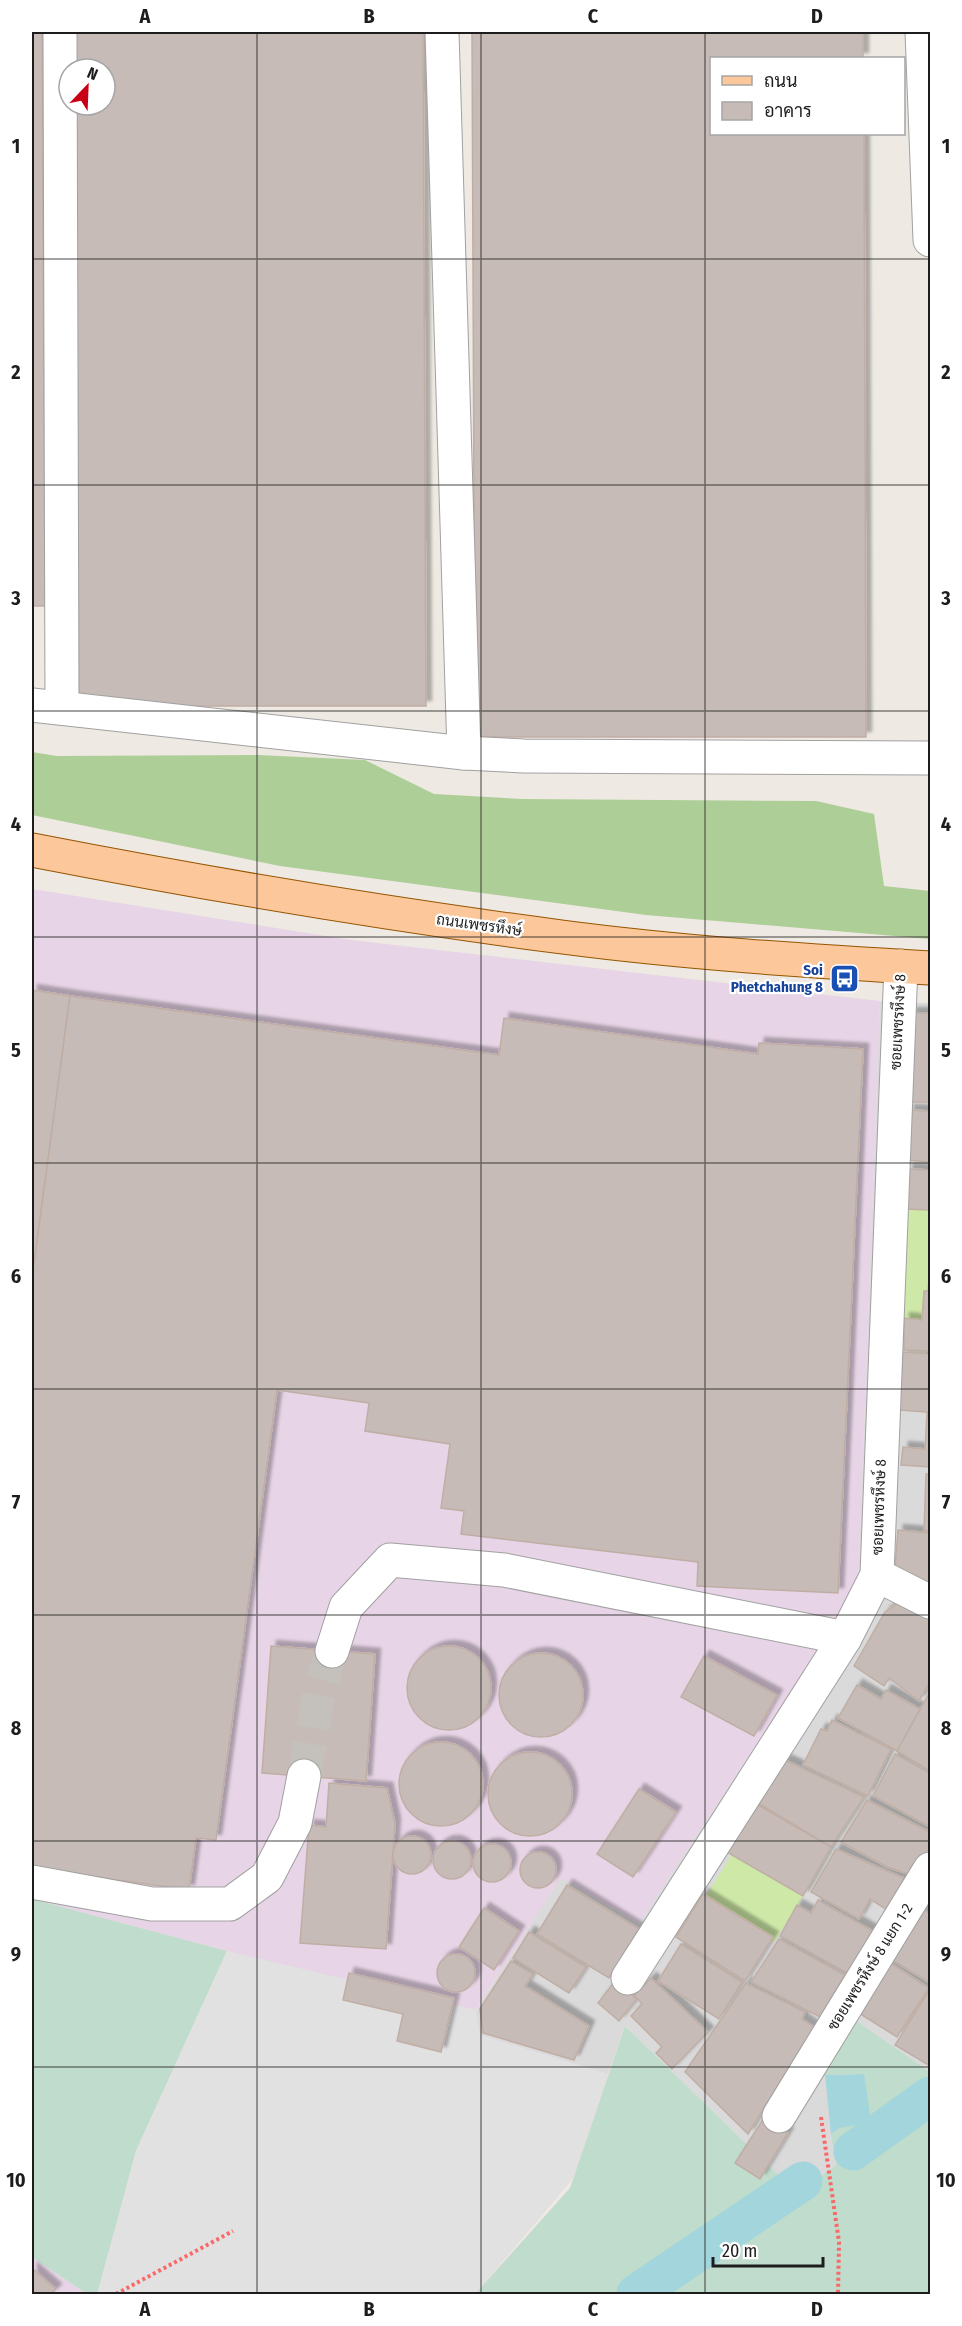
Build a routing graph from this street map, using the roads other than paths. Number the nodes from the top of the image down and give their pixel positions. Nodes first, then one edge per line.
1 (60, 32) edge
2 (442, 32) edge
3 (922, 32) edge
4 (930, 240) edge
5 (47, 706) edge
6 (464, 753) junction
7 (930, 758) edge
8 (32, 849) edge
9 (916, 967) edge
10 (877, 1575) junction
11 (930, 1602) edge
12 (845, 1638) junction
13 (332, 1650) tunnel mouth
14 (304, 1776) tunnel mouth
15 (930, 1869) edge
16 (32, 1882) edge
17 (628, 1978) dead end
18 (779, 2116) dead end

1 - 5 street
2 - 6 street
3 - 4 street
5 - 6 street
6 - 7 street
8 - 9 main road, ถนนเพชรหึงษ์
9 - 10 street, ซอยเพชรหึงษ์ 8
10 - 11 street
10 - 12 street, ซอยเพชรหึงษ์ 8
12 - 13 street
12 - 17 street, ซอยเพชรหึงษ์ 8
14 - 16 street
15 - 18 street, ซอยเพชรหึงษ์ 8 แยก 1-2

